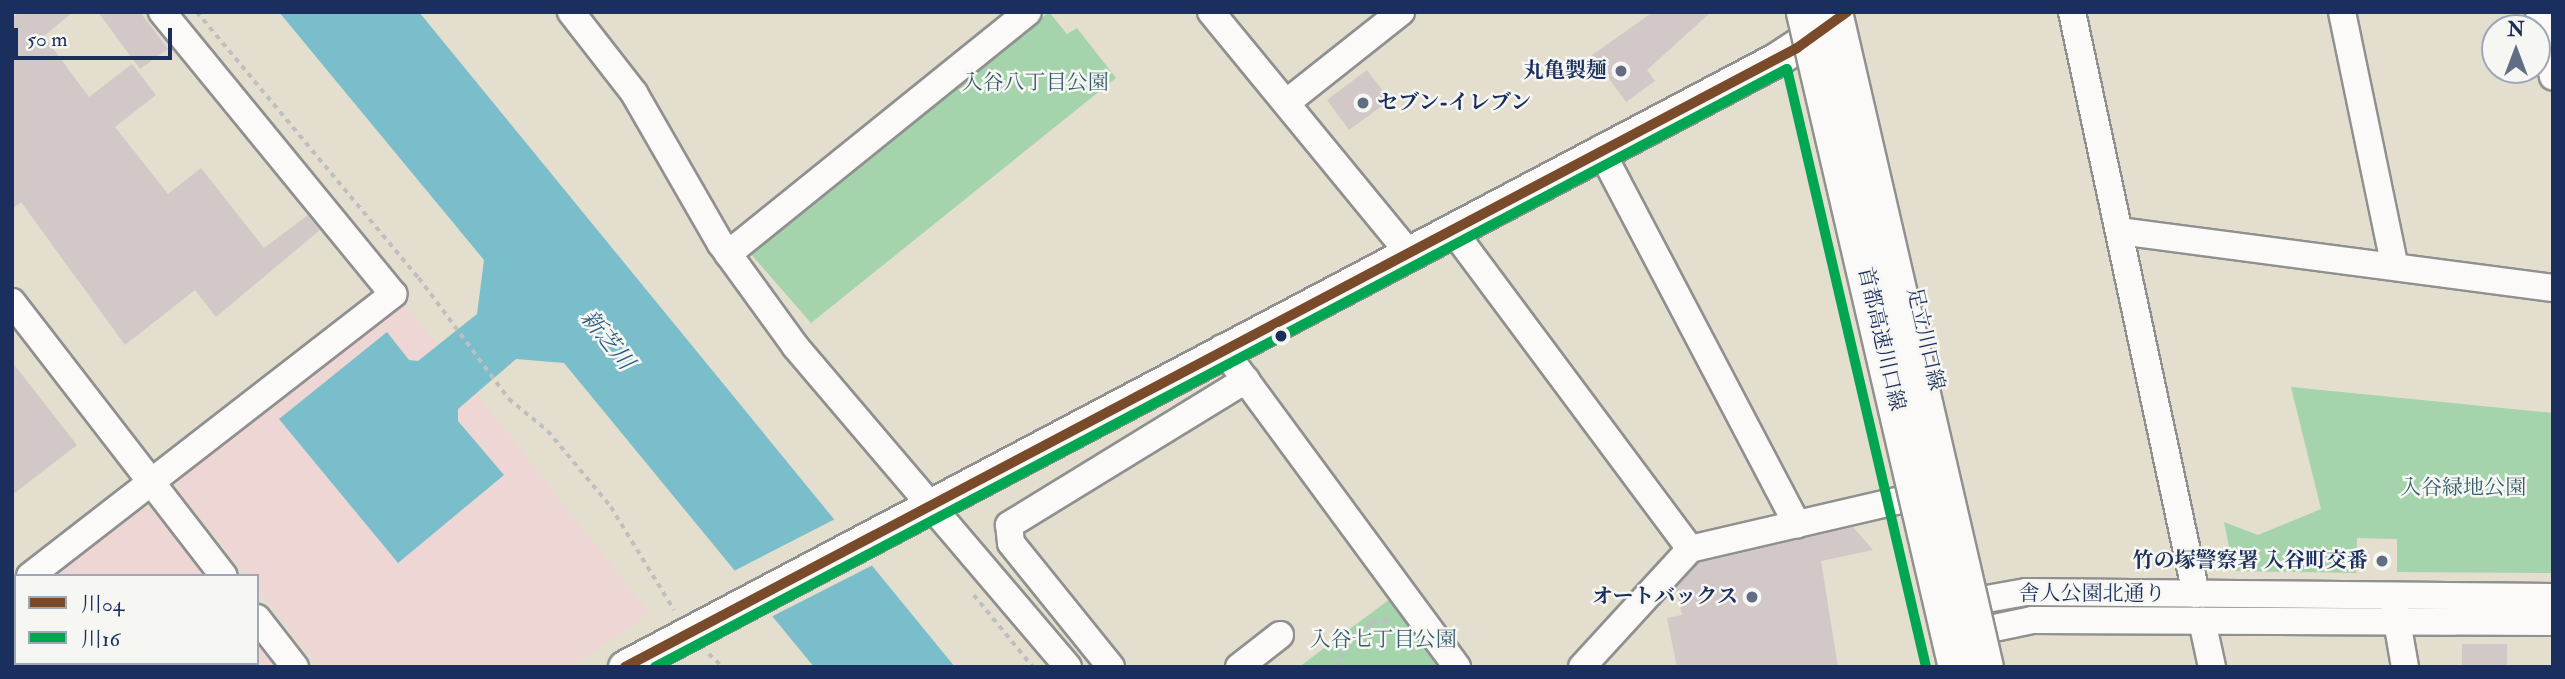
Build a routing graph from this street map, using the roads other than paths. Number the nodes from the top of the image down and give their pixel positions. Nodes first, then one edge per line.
1 (162, 12) edge
2 (571, 12) edge
3 (1028, 12) edge
4 (1212, 12) edge
5 (1401, 12) edge
6 (1788, 12) edge
7 (1805, 12) edge
8 (1833, 12) edge
9 (1847, 12) edge
10 (2072, 12) edge
11 (2342, 12) edge
12 (2539, 12) edge
13 (1797, 48) junction
14 (2553, 77) edge
15 (1286, 103) junction
16 (1600, 149) junction
17 (1451, 228) junction
18 (2120, 231) junction
19 (1407, 251) junction
20 (728, 254) junction
21 (2394, 264) junction
22 (2553, 288) edge
23 (12, 302) edge
24 (1222, 348) junction
25 (1246, 380) junction
26 (151, 483) junction
27 (1901, 500) junction
28 (916, 510) junction
29 (1797, 524) junction
30 (1690, 549) junction
31 (33, 574) edge
32 (222, 574) edge
33 (2196, 594) junction
34 (2553, 597) edge
35 (2394, 608) junction
36 (1989, 613) junction
37 (259, 621) edge
38 (2202, 621) junction
39 (2553, 622) edge
40 (1930, 626) junction
41 (1280, 635) dead end
42 (1586, 665) edge
43 (295, 667) edge
44 (625, 667) edge
45 (1068, 667) edge
46 (1111, 667) edge
47 (1239, 667) edge
48 (1457, 667) edge
49 (1940, 667) edge
50 (1957, 667) edge
51 (1984, 667) edge
52 (2002, 667) edge
53 (2212, 667) edge
54 (2405, 667) edge

1 - 26 street
2 - 20 street
3 - 20 street
4 - 15 street
5 - 15 street
6 - 13 main road
7 - 50 highway, 首都高速川口線, bridge
8 - 51 highway, 首都高速川口線, bridge
9 - 13 main road
9 - 36 main road, 足立川口線
10 - 18 street
11 - 21 street
12 - 14 street
13 - 16 main road
13 - 27 main road
15 - 19 street
16 - 17 main road
16 - 29 street
17 - 19 main road
17 - 30 street
18 - 21 street
18 - 33 street
19 - 24 main road
20 - 28 street
21 - 22 street
23 - 26 street
24 - 25 street
24 - 28 main road
25 - 46 street
25 - 48 street
26 - 31 street
26 - 32 street
27 - 29 street
27 - 40 main road
28 - 44 main road
28 - 45 street
29 - 30 street
30 - 42 street
33 - 35 street, 舎人公園北通り
33 - 36 street, 舎人公園北通り
34 - 35 street, 舎人公園北通り
35 - 38 street, 舎人公園北通り
35 - 39 street, 舎人公園北通り
35 - 54 street
36 - 38 street, 舎人公園北通り
36 - 40 street, 舎人公園北通り
36 - 52 main road, 足立川口線
37 - 43 street
38 - 53 street
40 - 49 main road
41 - 47 street

